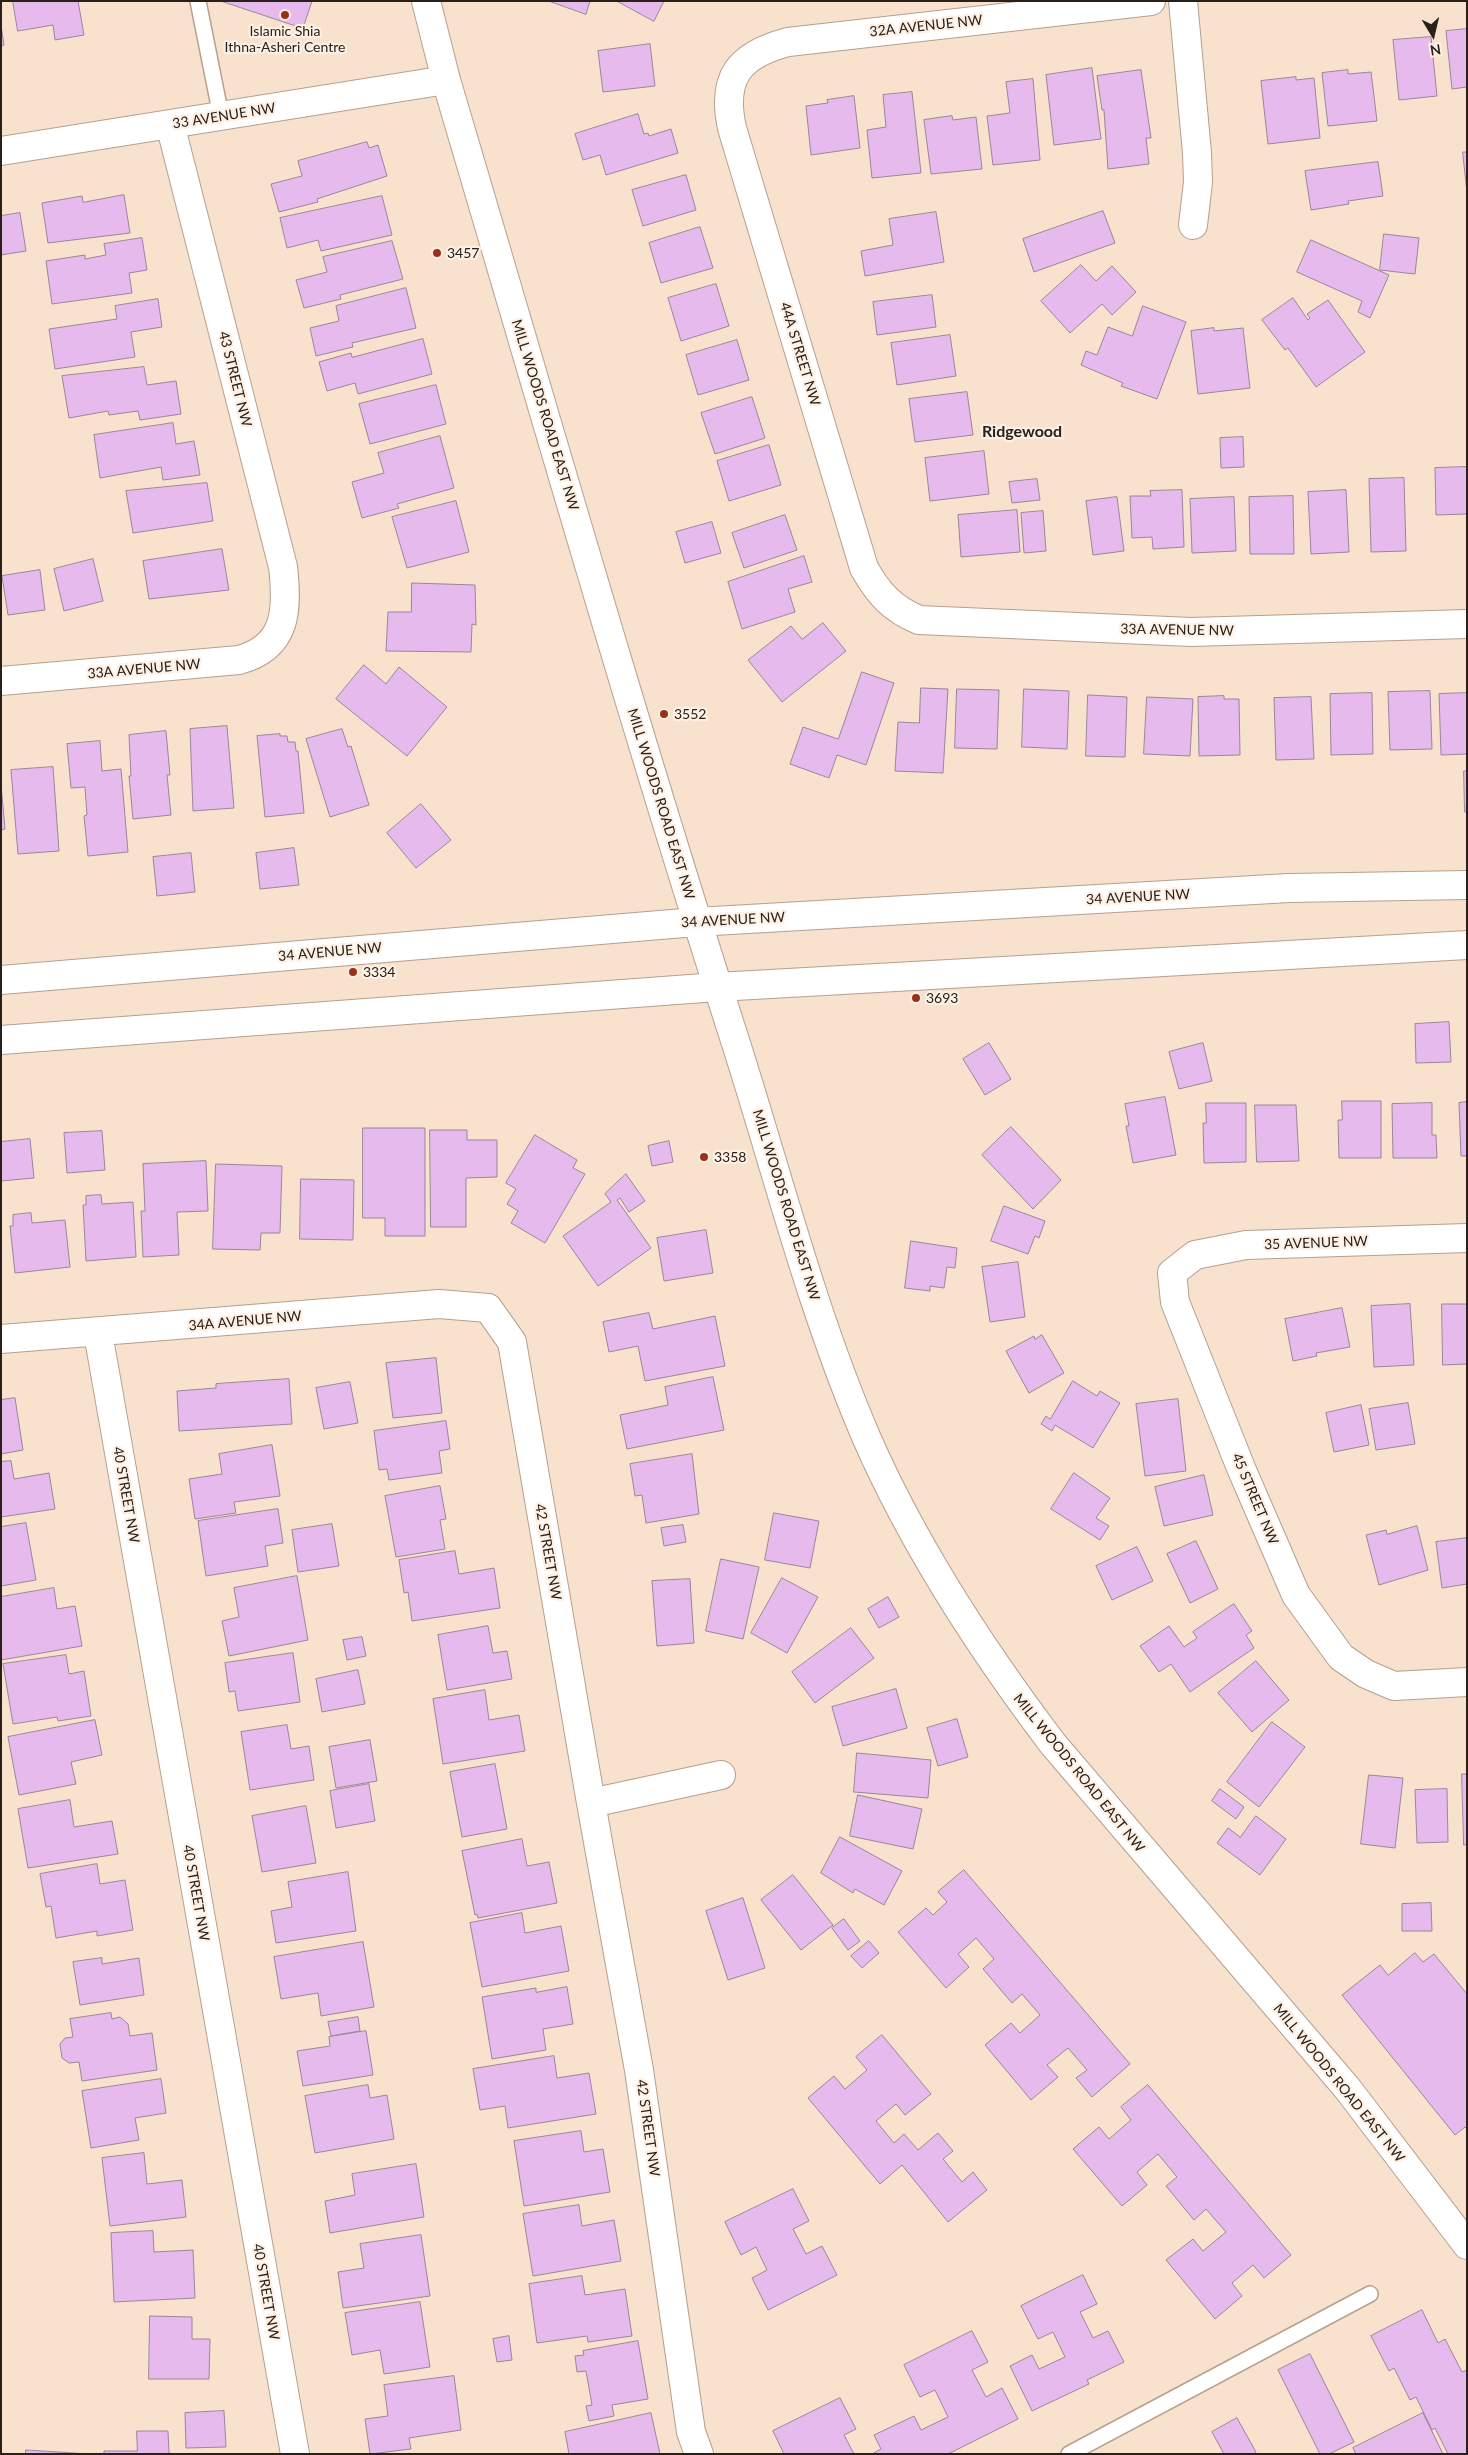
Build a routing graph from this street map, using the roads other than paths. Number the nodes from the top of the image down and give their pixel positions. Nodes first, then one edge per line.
1 (198, 1) edge
2 (426, 1) edge
3 (1151, 1) edge
4 (1183, 1) edge
5 (446, 80) junction
6 (728, 96) joint
7 (220, 116) junction
8 (170, 124) junction
9 (1, 151) edge
10 (1193, 225) dead end
11 (890, 605) joint
12 (1467, 624) edge
13 (278, 634) joint
14 (1, 681) edge
15 (1467, 885) edge
16 (696, 922) junction
17 (1467, 945) edge
18 (1, 980) edge
19 (718, 987) junction
20 (1, 1040) edge
21 (1467, 1238) edge
22 (1172, 1273) joint
23 (488, 1308) joint
24 (98, 1333) junction
25 (1, 1340) edge
26 (1467, 1682) edge
27 (721, 1775) dead end
28 (591, 1803) junction
29 (1467, 2245) edge
30 (1370, 2294) dead end
31 (295, 2454) edge
32 (699, 2454) edge
33 (1069, 2454) edge

1 - 7 lane
2 - 5 street, MILL WOODS ROAD EAST NW
3 - 6 street, 32A AVENUE NW
4 - 10 street
5 - 7 street, 33 AVENUE NW
5 - 16 street, MILL WOODS ROAD EAST NW
6 - 11 street, 44A STREET NW
7 - 8 street, 33 AVENUE NW
8 - 9 street, 33 AVENUE NW
8 - 13 street, 43 STREET NW
11 - 12 street, 33A AVENUE NW
13 - 14 street, 33A AVENUE NW
15 - 16 street, 34 AVENUE NW
16 - 18 street, 34 AVENUE NW
16 - 19 street, MILL WOODS ROAD EAST NW
17 - 19 street
19 - 20 street
19 - 29 street, MILL WOODS ROAD EAST NW
21 - 22 street, 35 AVENUE NW
22 - 26 street, 45 STREET NW
23 - 24 street, 34A AVENUE NW
23 - 28 street, 42 STREET NW
24 - 25 street, 34A AVENUE NW
24 - 31 street, 40 STREET NW
27 - 28 street
28 - 32 street, 42 STREET NW
30 - 33 lane

